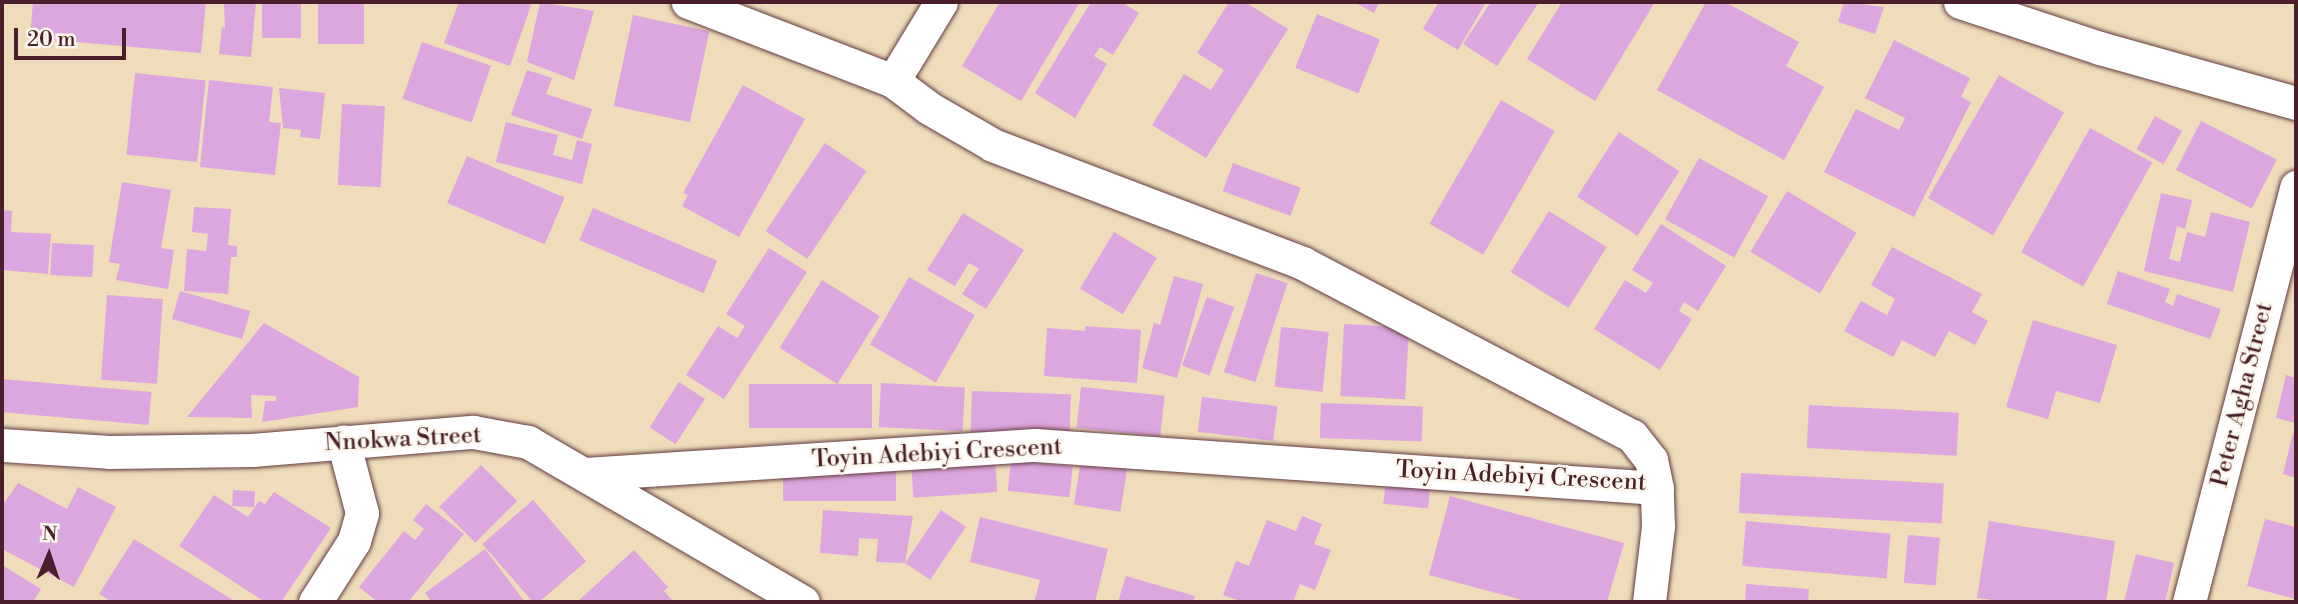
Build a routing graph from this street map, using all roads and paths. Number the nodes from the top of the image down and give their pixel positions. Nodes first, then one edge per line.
1 (688, 2) edge
2 (941, 2) edge
3 (1960, 2) edge
4 (893, 81) junction
5 (2296, 103) edge
6 (2296, 187) edge
7 (343, 441) junction
8 (2, 445) edge
9 (585, 474) junction
10 (1657, 488) junction
11 (315, 602) edge
12 (803, 602) edge
13 (1649, 602) edge
14 (2189, 602) edge

1 - 4 street, Toyin Adebiyi Crescent
2 - 4 street
3 - 5 street
4 - 10 street, Toyin Adebiyi Crescent
6 - 14 street, Peter Agha Street
7 - 8 street, Nnokwa Street
7 - 9 street, Nnokwa Street
7 - 11 street
9 - 10 street, Toyin Adebiyi Crescent
9 - 12 street, Nnokwa Street
10 - 13 street

